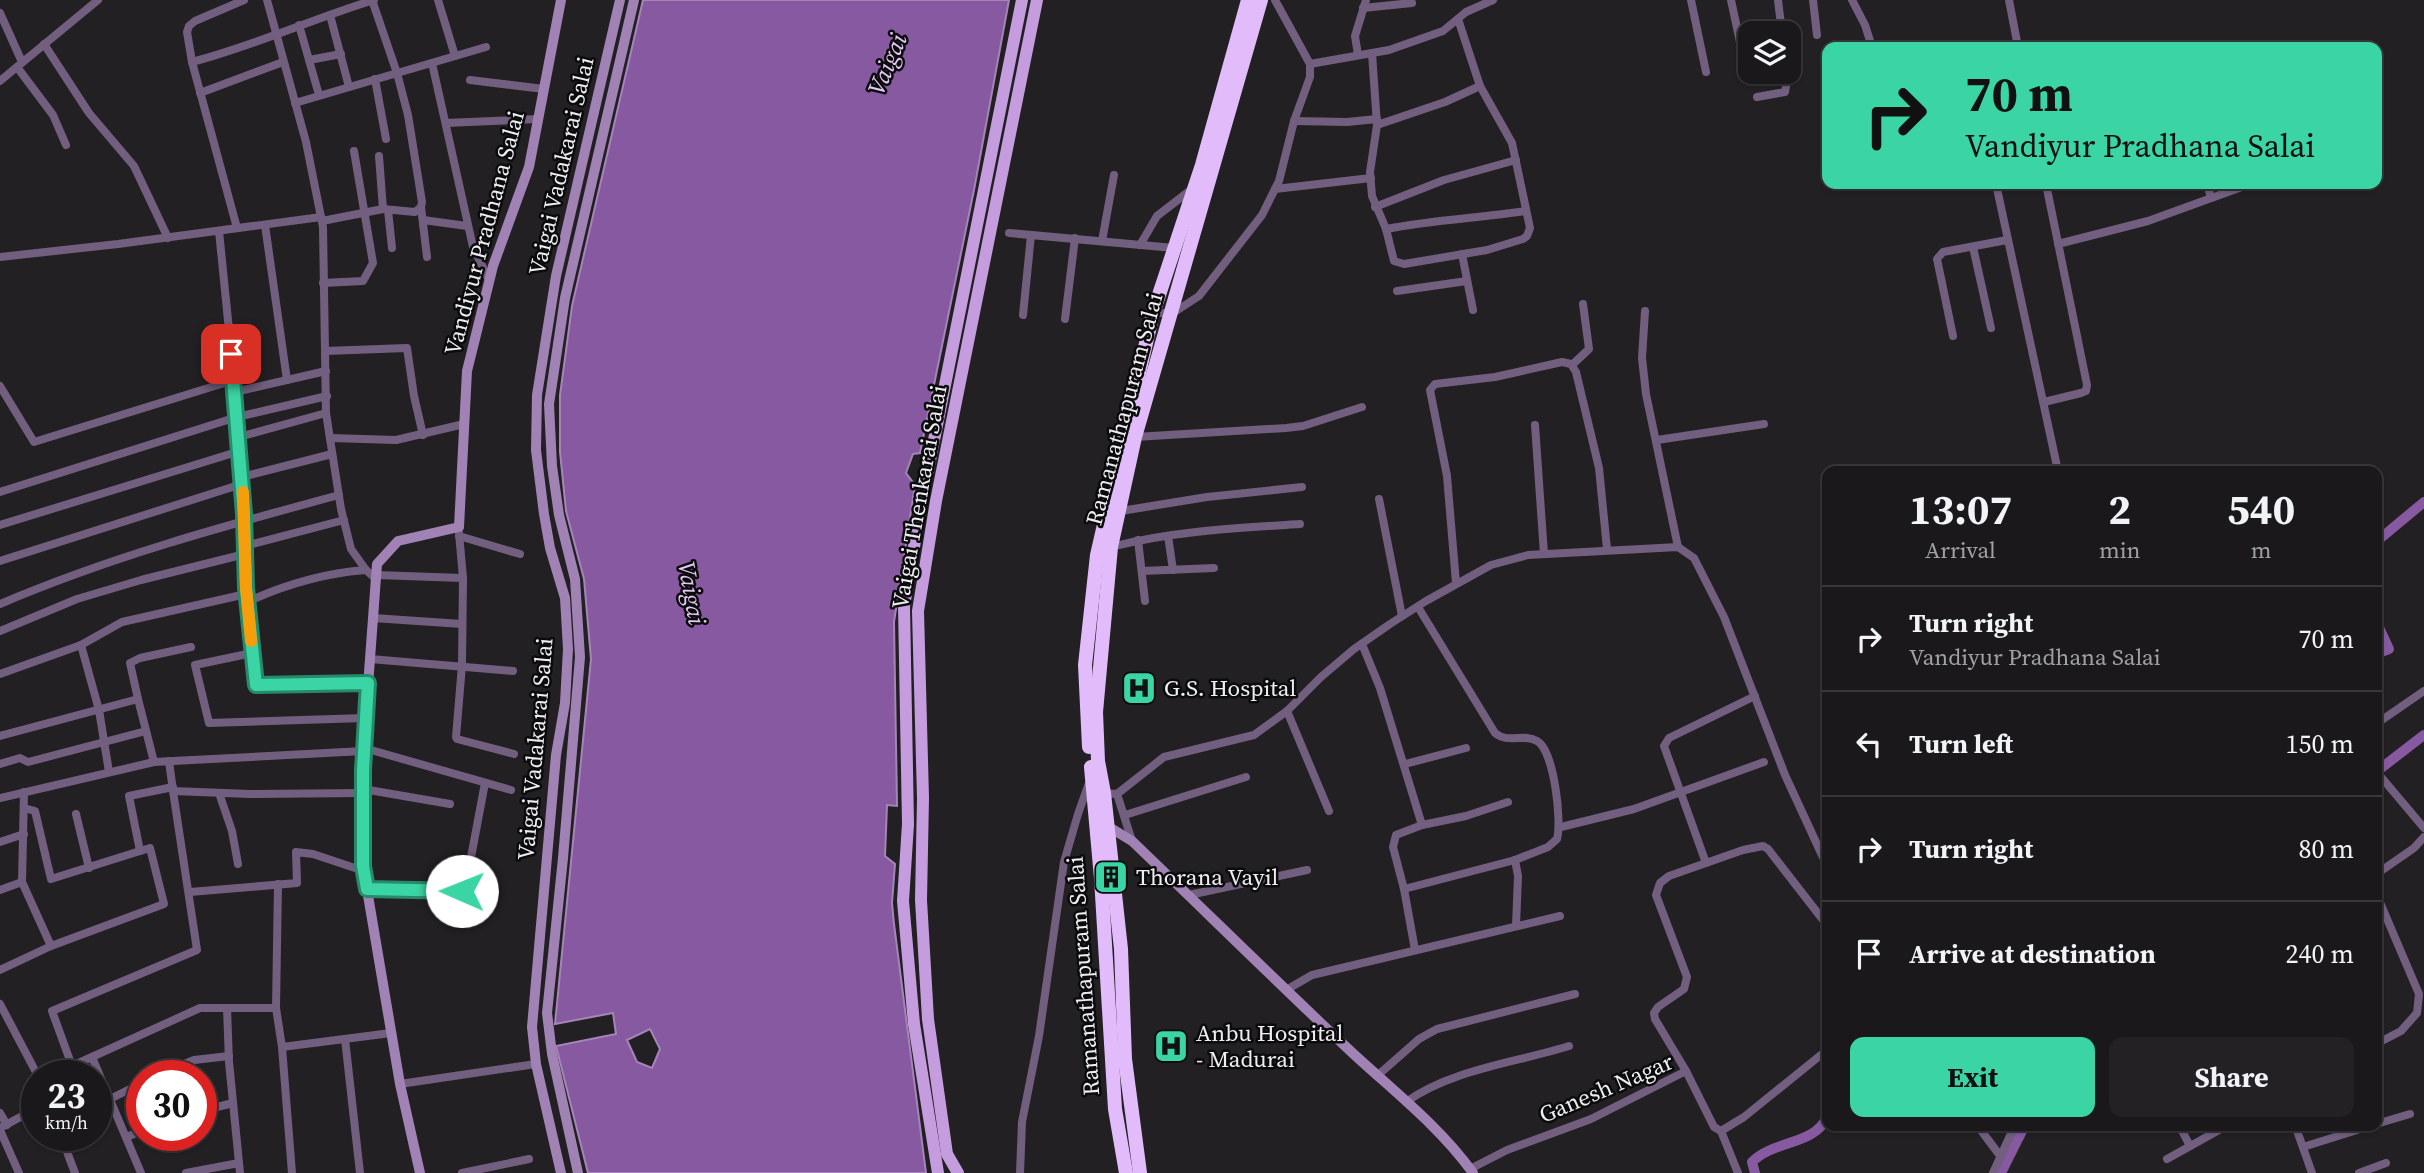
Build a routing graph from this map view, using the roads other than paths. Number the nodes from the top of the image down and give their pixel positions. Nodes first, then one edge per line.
1 (98, 0) edge
2 (244, 0) edge
3 (267, 0) edge
4 (373, 0) edge
5 (438, 0) edge
6 (561, 0) edge
7 (621, 0) edge
8 (634, 0) edge
9 (1022, 0) edge
10 (1037, 0) edge
11 (1248, 0) edge
12 (1261, 0) edge
13 (1275, 0) edge
14 (1493, 0) edge
15 (1691, 0) edge
16 (1731, 0) edge
17 (1778, 0) edge
18 (1813, 0) edge
19 (1852, 0) edge
20 (2009, 0) edge
21 (1412, 3) dead end
22 (1365, 4) edge
23 (1472, 4) edge
24 (0, 13) edge
25 (330, 15) junction
26 (1458, 19) junction
27 (1781, 21) edge
28 (299, 25) junction
29 (1738, 33) edge
30 (275, 34) junction
31 (1817, 35) dead end
32 (1870, 42) edge
33 (2017, 42) edge
34 (44, 44) junction
35 (486, 47) dead end
36 (1372, 53) junction
37 (341, 54) junction
38 (1358, 55) junction
39 (455, 56) junction
40 (309, 60) junction
41 (192, 62) junction
42 (283, 62) junction
43 (432, 63) junction
44 (1310, 64) junction
45 (19, 65) junction
46 (1706, 72) dead end
47 (397, 73) junction
48 (375, 79) junction
49 (470, 80) dead end
50 (0, 81) edge
51 (1786, 84) edge
52 (1480, 86) junction
53 (349, 87) junction
54 (544, 89) junction
55 (200, 93) junction
56 (319, 95) junction
57 (1757, 97) dead end
58 (295, 103) junction
59 (538, 119) junction
60 (1294, 121) junction
61 (446, 122) junction
62 (1377, 122) junction
63 (386, 139) dead end
64 (66, 145) dead end
65 (354, 151) dead end
66 (379, 156) dead end
67 (1516, 160) junction
68 (1114, 175) dead end
69 (1371, 178) junction
70 (1195, 187) junction
71 (1275, 188) junction
72 (1997, 189) edge
73 (2047, 189) edge
74 (2208, 189) edge
75 (2236, 189) edge
76 (2211, 198) junction
77 (421, 207) junction
78 (1375, 207) junction
79 (386, 209) junction
80 (365, 211) junction
81 (1526, 211) junction
82 (322, 219) junction
83 (423, 220) junction
84 (265, 225) junction
85 (467, 226) junction
86 (237, 229) junction
87 (1386, 229) junction
88 (219, 231) junction
89 (1009, 233) dead end
90 (1031, 235) junction
91 (168, 238) junction
92 (1075, 239) junction
93 (2007, 240) junction
94 (1102, 241) junction
95 (2058, 244) junction
96 (1140, 245) junction
97 (1973, 247) junction
98 (392, 248) dead end
99 (1174, 248) junction
100 (1462, 254) junction
101 (0, 257) edge
102 (427, 257) dead end
103 (489, 280) junction
104 (1467, 282) junction
105 (323, 283) junction
106 (1397, 291) dead end
107 (1583, 304) dead end
108 (1473, 310) dead end
109 (1645, 311) dead end
110 (1153, 313) junction
111 (1172, 313) junction
112 (1023, 315) dead end
113 (1065, 319) dead end
114 (1991, 328) dead end
115 (1954, 336) dead end
116 (325, 351) junction
117 (1572, 365) junction
118 (326, 371) junction
119 (233, 380) junction
120 (287, 380) junction
121 (0, 386) edge
122 (235, 392) junction
123 (327, 396) junction
124 (2044, 402) junction
125 (1362, 407) dead end
126 (326, 413) junction
127 (237, 417) junction
128 (464, 424) junction
129 (1764, 424) dead end
130 (1535, 425) dead end
131 (424, 435) junction
132 (239, 437) junction
133 (330, 438) junction
134 (1136, 438) junction
135 (1657, 440) junction
136 (240, 451) junction
137 (332, 454) junction
138 (2055, 466) edge
139 (242, 480) junction
140 (1302, 487) dead end
141 (0, 492) edge
142 (339, 495) junction
143 (1380, 499) dead end
144 (1121, 511) junction
145 (344, 520) junction
146 (245, 521) junction
147 (1300, 524) dead end
148 (0, 525) edge
149 (459, 531) junction
150 (1168, 536) junction
151 (1138, 540) junction
152 (1111, 547) junction
153 (1678, 547) junction
154 (1607, 549) junction
155 (245, 550) junction
156 (520, 554) dead end
157 (1544, 554) junction
158 (0, 561) edge
159 (1214, 568) dead end
160 (1173, 570) junction
161 (1142, 571) junction
162 (373, 574) junction
163 (463, 579) junction
164 (1456, 583) junction
165 (247, 598) junction
166 (1145, 601) dead end
167 (0, 604) edge
168 (1418, 607) junction
169 (1402, 616) junction
170 (373, 618) junction
171 (462, 624) junction
172 (0, 631) edge
173 (1362, 643) junction
174 (80, 645) junction
175 (191, 647) dead end
176 (252, 653) junction
177 (370, 659) junction
178 (462, 665) junction
179 (513, 671) dead end
180 (0, 674) edge
181 (368, 683) junction
182 (2424, 691) edge
183 (1755, 696) junction
184 (138, 699) junction
185 (99, 710) junction
186 (1287, 711) junction
187 (365, 718) junction
188 (2382, 720) edge
189 (146, 731) junction
190 (0, 736) edge
191 (104, 742) junction
192 (1466, 748) dead end
193 (364, 750) junction
194 (514, 754) dead end
195 (169, 761) junction
196 (1098, 761) junction
197 (154, 762) junction
198 (1763, 762) dead end
199 (0, 764) edge
200 (1405, 764) junction
201 (109, 772) junction
202 (1092, 777) junction
203 (1246, 777) dead end
204 (2382, 778) edge
205 (485, 783) junction
206 (173, 789) junction
207 (511, 790) dead end
208 (363, 791) junction
209 (24, 792) junction
210 (219, 793) junction
211 (1110, 793) junction
212 (1682, 793) junction
213 (0, 798) edge
214 (1508, 802) dead end
215 (450, 804) dead end
216 (24, 808) junction
217 (1329, 811) dead end
218 (76, 814) dead end
219 (1125, 815) junction
220 (1102, 823) junction
221 (1422, 825) junction
222 (1561, 827) junction
223 (2424, 828) edge
224 (24, 834) junction
225 (2424, 837) edge
226 (1132, 841) junction
227 (0, 842) edge
228 (140, 851) junction
229 (1822, 855) edge
230 (1515, 860) junction
231 (1706, 863) junction
232 (238, 864) dead end
233 (89, 868) junction
234 (1307, 870) dead end
235 (2382, 870) edge
236 (364, 871) junction
237 (22, 882) junction
238 (278, 884) junction
239 (367, 889) junction
240 (0, 890) edge
241 (1404, 890) junction
242 (190, 892) junction
243 (1189, 895) junction
244 (1560, 916) dead end
245 (2382, 918) edge
246 (1822, 919) edge
247 (1516, 926) junction
248 (51, 946) junction
249 (1415, 950) junction
250 (0, 970) edge
251 (1286, 990) junction
252 (1575, 994) dead end
253 (0, 1004) edge
254 (227, 1008) junction
255 (276, 1008) junction
256 (391, 1033) junction
257 (345, 1039) junction
258 (550, 1040) junction
259 (2382, 1041) edge
260 (533, 1043) junction
261 (1569, 1046) dead end
262 (282, 1047) junction
263 (1822, 1054) edge
264 (92, 1056) junction
265 (229, 1056) junction
266 (30, 1060) edge
267 (70, 1060) edge
268 (84, 1060) edge
269 (94, 1060) edge
270 (194, 1060) edge
271 (536, 1064) junction
272 (1686, 1071) junction
273 (1377, 1076) junction
274 (400, 1084) junction
275 (1406, 1102) junction
276 (233, 1103) junction
277 (112, 1104) edge
278 (217, 1107) edge
279 (0, 1113) edge
280 (2410, 1114) dead end
281 (21, 1117) edge
282 (2382, 1123) edge
283 (2, 1128) edge
284 (1721, 1131) junction
285 (1982, 1131) edge
286 (2012, 1131) edge
287 (2182, 1131) edge
288 (2217, 1131) edge
289 (2297, 1131) edge
290 (2355, 1131) edge
291 (126, 1137) edge
292 (2190, 1146) junction
293 (2303, 1147) junction
294 (67, 1151) edge
295 (132, 1151) edge
296 (2001, 1157) junction
297 (529, 1159) dead end
298 (2167, 1159) dead end
299 (239, 1163) junction
300 (2386, 1163) dead end
301 (1471, 1171) edge
302 (19, 1173) edge
303 (75, 1173) edge
304 (141, 1173) edge
305 (186, 1173) edge
306 (240, 1173) edge
307 (292, 1173) edge
308 (360, 1173) edge
309 (419, 1173) edge
310 (462, 1173) edge
311 (561, 1173) edge
312 (578, 1173) edge
313 (938, 1173) edge
314 (958, 1173) edge
315 (1020, 1173) edge
316 (1126, 1173) edge
317 (1140, 1173) edge
318 (1738, 1173) edge
319 (1993, 1173) edge
320 (2312, 1173) edge
321 (2359, 1173) edge

1 - 34 street
2 - 41 street
3 - 30 street
4 - 25 street
4 - 47 street
5 - 39 street
6 - 54 street, Vandiyur Pradhana Salai
7 - 260 street, Vaigai Vadakarai Salai
8 - 258 street, Vaigai Vadakarai Salai
9 - 313 main road, Vaigai Thenkarai Salai
10 - 314 main road, Vaigai Thenkarai Salai
11 - 70 highway, Ramanathapuram Salai
12 - 111 highway, Ramanathapuram Salai
13 - 44 street
14 - 23 street
15 - 46 street
16 - 29 street
17 - 27 street
18 - 31 street
19 - 32 street
20 - 33 street
21 - 22 street
22 - 38 street
23 - 26 street
24 - 45 street
25 - 28 street
25 - 37 street
26 - 36 street
26 - 52 street
28 - 30 street
28 - 40 street
30 - 41 street
30 - 42 street
34 - 45 street
34 - 91 street
35 - 39 street
36 - 38 street
36 - 62 street
37 - 40 street
37 - 53 street
38 - 44 street
39 - 43 street
40 - 56 street
41 - 55 street
42 - 55 street
42 - 58 street
43 - 47 street
43 - 61 street
44 - 60 street
45 - 50 street
45 - 64 street
47 - 48 street
47 - 77 street
48 - 53 street
48 - 63 street
49 - 54 street
51 - 57 street
52 - 62 street
52 - 67 street
53 - 56 street
54 - 59 street, Vandiyur Pradhana Salai
55 - 86 street
56 - 58 street
58 - 82 street
59 - 61 street
59 - 103 street, Vandiyur Pradhana Salai
60 - 62 street
60 - 71 street
61 - 85 street
62 - 69 street
65 - 80 street
66 - 79 street
67 - 78 street
67 - 81 street
68 - 94 street
69 - 71 street
69 - 78 street
70 - 96 street
70 - 99 highway, Ramanathapuram Salai
71 - 111 street
72 - 93 street
73 - 95 street
74 - 76 street
75 - 76 street
76 - 95 street
77 - 79 street
77 - 83 street
78 - 87 street
79 - 80 street
79 - 98 street
80 - 82 street
80 - 105 street
81 - 87 street
81 - 100 street
82 - 84 street
82 - 105 street
83 - 85 street
83 - 102 street
84 - 86 street
84 - 120 street
85 - 103 street
86 - 88 street
87 - 100 street
88 - 91 street
88 - 119 street
89 - 90 street
90 - 92 street
90 - 112 street
91 - 101 street
92 - 94 street
92 - 113 street
93 - 97 street
93 - 124 street
94 - 96 street
95 - 124 street
96 - 99 street
97 - 114 street
97 - 115 street
99 - 110 highway, Ramanathapuram Salai
100 - 104 street
103 - 128 street, Vandiyur Pradhana Salai
104 - 106 street
104 - 108 street
105 - 116 street
107 - 117 street
109 - 135 street
110 - 111 street
110 - 202 highway, Ramanathapuram Salai
111 - 134 highway, Ramanathapuram Salai
116 - 118 street
116 - 131 street
117 - 154 street
117 - 164 street
118 - 120 street
118 - 123 street
119 - 121 street
119 - 122 street
120 - 122 street
122 - 127 street
123 - 126 street
123 - 127 street
124 - 138 street
125 - 134 street
126 - 132 street
126 - 133 street
127 - 132 street
127 - 141 street
128 - 131 street
128 - 149 street, Vandiyur Pradhana Salai
129 - 135 street
130 - 157 street
131 - 133 street
132 - 136 street
133 - 137 street
134 - 144 highway, Ramanathapuram Salai
135 - 153 street
136 - 139 street
136 - 148 street
137 - 139 street
137 - 142 street
139 - 146 street
139 - 158 street
140 - 144 street
142 - 145 street
142 - 146 street
143 - 169 street
144 - 152 highway, Ramanathapuram Salai
145 - 155 street
145 - 162 street
146 - 155 street
146 - 167 street
147 - 150 street
149 - 156 street
149 - 162 street
149 - 163 street
150 - 151 street
150 - 160 street
151 - 152 street
151 - 161 street
152 - 196 highway, Ramanathapuram Salai
153 - 154 street
153 - 183 street
154 - 157 street
155 - 165 street
155 - 172 street
157 - 164 street
159 - 160 street
160 - 161 street
161 - 166 street
162 - 163 street
162 - 165 street
162 - 170 street
163 - 171 street
164 - 168 street
165 - 174 street
165 - 176 street
168 - 169 street
168 - 222 street
169 - 173 street
170 - 171 street
170 - 177 street
171 - 178 street
173 - 186 street
173 - 200 street
174 - 180 street
174 - 185 street
175 - 184 street
176 - 181 street
176 - 187 street
177 - 178 street
177 - 181 street
178 - 179 street
178 - 194 street
181 - 187 street
182 - 188 street
183 - 212 street
183 - 229 street
184 - 185 street
184 - 189 street
185 - 190 street
185 - 191 street
186 - 211 street
186 - 217 street
187 - 193 street
189 - 191 street
189 - 197 street
191 - 199 street
191 - 201 street
192 - 200 street
193 - 195 street
193 - 205 street
193 - 208 street
195 - 197 street
195 - 206 street
196 - 202 street
196 - 211 highway, Ramanathapuram Salai
197 - 201 street
198 - 212 street
200 - 221 street
201 - 209 street
202 - 220 highway, Ramanathapuram Salai
202 - 315 street
203 - 219 street
204 - 223 street
205 - 207 street
205 - 239 street
206 - 210 street
206 - 228 street
206 - 242 street
208 - 210 street
208 - 215 street
208 - 236 street
209 - 213 street
209 - 216 street
210 - 232 street
211 - 219 street
211 - 220 highway, Ramanathapuram Salai
212 - 222 street
212 - 231 street
214 - 221 street
216 - 224 street
216 - 233 street
218 - 233 street
219 - 226 street
220 - 226 street
220 - 316 highway, Ramanathapuram Salai
220 - 317 highway, Ramanathapuram Salai
221 - 241 street
222 - 230 street
224 - 227 street
224 - 237 street
225 - 235 street
226 - 243 street
228 - 233 street
228 - 248 street
230 - 241 street
230 - 247 street
231 - 246 street
231 - 272 street
234 - 243 street
236 - 238 street
236 - 239 street
237 - 240 street
237 - 248 street
238 - 242 street
238 - 255 street
239 - 256 street
241 - 249 street
242 - 267 street
243 - 251 street
244 - 247 street
245 - 259 street
247 - 249 street
248 - 250 street
249 - 251 street
251 - 273 street
252 - 273 street
253 - 266 street
254 - 255 street
254 - 264 street
254 - 265 street
255 - 262 street
256 - 257 street
256 - 274 street
257 - 262 street
257 - 308 street
258 - 260 street
258 - 312 street, Vaigai Vadakarai Salai
260 - 271 street, Vaigai Vadakarai Salai
261 - 275 street
262 - 307 street
263 - 284 street
264 - 268 street
264 - 269 street
265 - 270 street
265 - 276 street
271 - 274 street
271 - 311 street, Vaigai Vadakarai Salai
272 - 284 street, Ganesh Nagar
272 - 301 street, Ganesh Nagar
273 - 275 street
274 - 309 street
275 - 301 street
276 - 278 street
276 - 299 street
277 - 291 street
279 - 283 street
280 - 282 street
281 - 283 street
283 - 302 street
284 - 318 street, Ganesh Nagar
285 - 296 street
286 - 296 street
287 - 292 street
288 - 292 street
289 - 293 street
290 - 293 street
292 - 298 street
293 - 320 street
294 - 303 street
295 - 304 street
296 - 319 street
297 - 310 street
299 - 305 street
299 - 306 street
300 - 321 street

